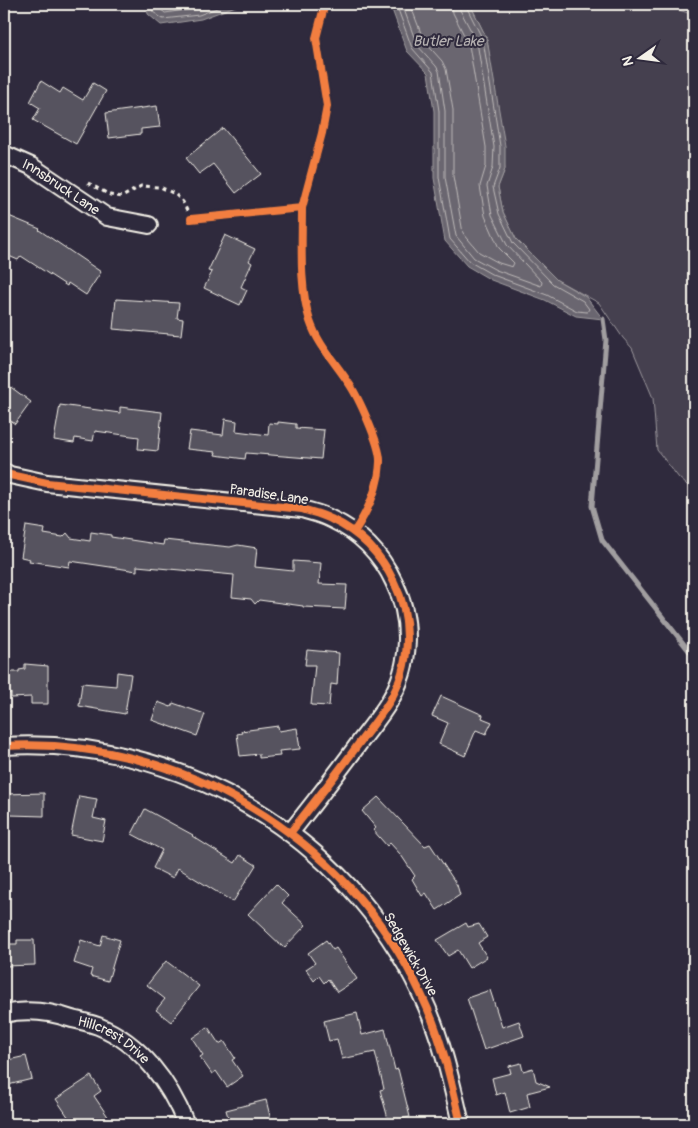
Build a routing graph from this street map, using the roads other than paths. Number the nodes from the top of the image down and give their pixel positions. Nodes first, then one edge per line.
1 (4, 154) edge
2 (149, 225) dead end
3 (4, 472) edge
4 (4, 746) edge
5 (290, 833) junction
6 (4, 1014) edge
7 (186, 1124) edge
8 (461, 1124) edge

1 - 2 street, Innsbruck Lane
3 - 5 street, Paradise Lane
4 - 5 street, Sedgewick Drive
5 - 8 street, Sedgewick Drive
6 - 7 street, Hillcrest Drive

